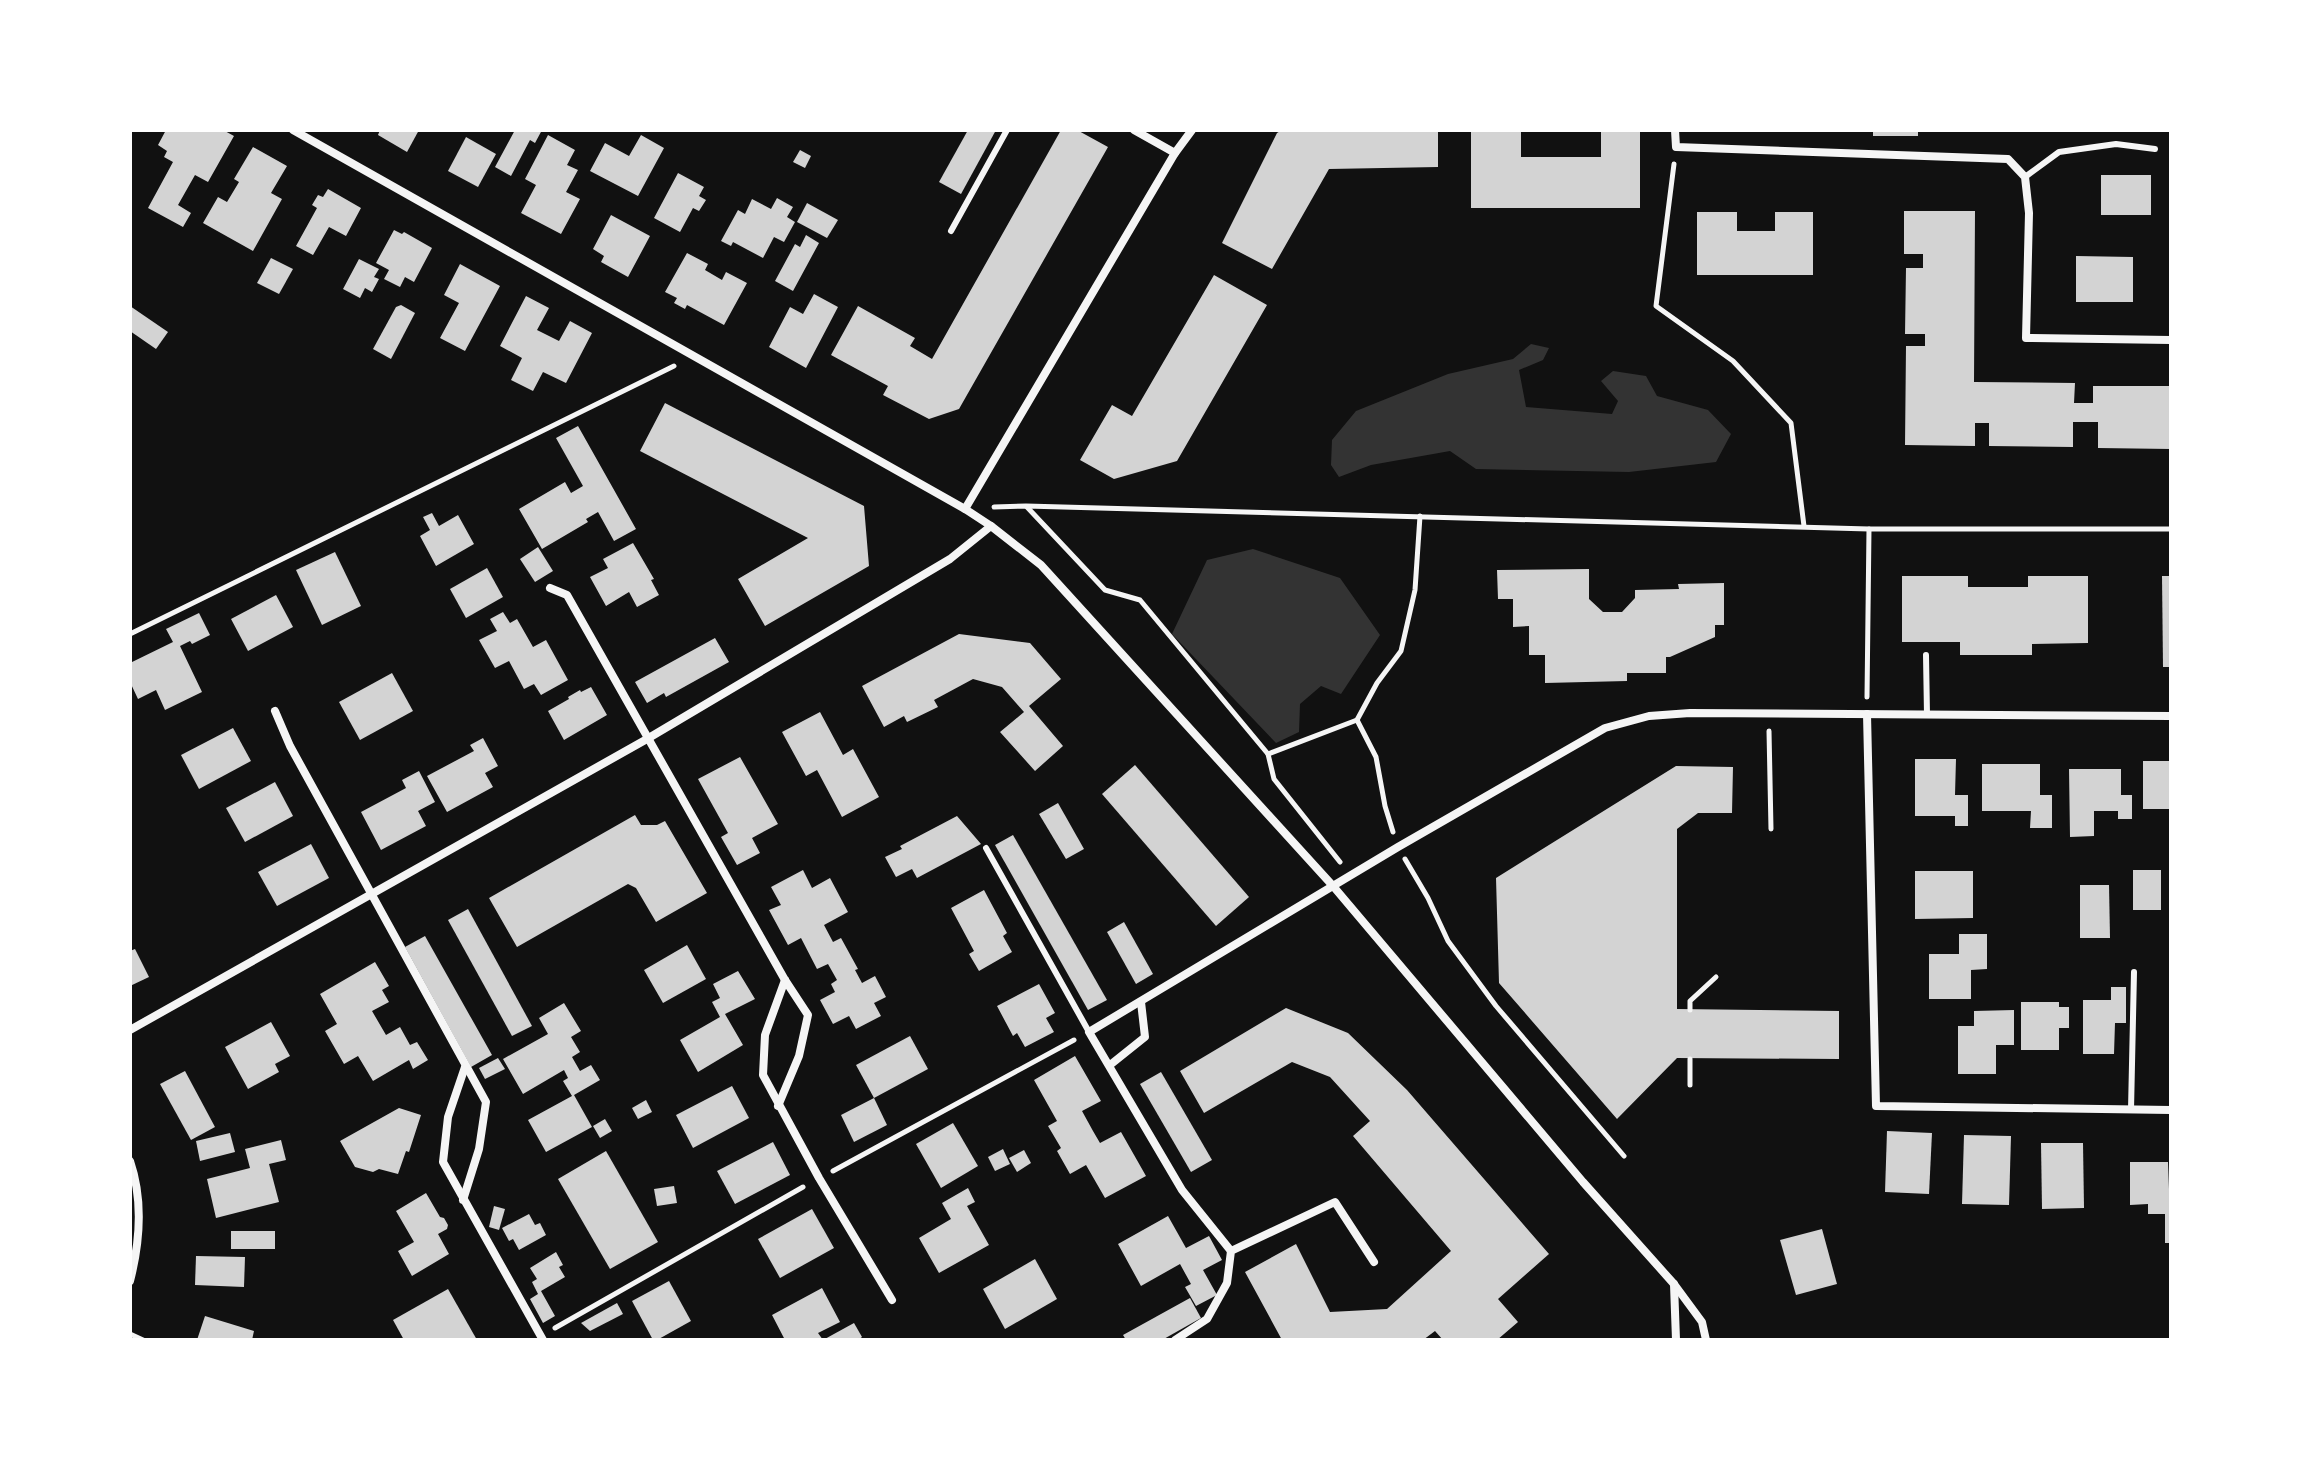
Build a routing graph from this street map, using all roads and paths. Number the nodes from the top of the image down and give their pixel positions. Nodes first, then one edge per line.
1 (293, 130) edge
2 (1007, 130) edge
3 (1134, 130) edge
4 (1192, 130) edge
5 (1675, 130) edge
6 (1676, 147) junction
7 (2155, 149) dead end
8 (1175, 153) junction
9 (2025, 177) junction
10 (951, 231) dead end
11 (2171, 340) edge
12 (693, 357) junction
13 (1026, 506) junction
14 (965, 509) junction
15 (1420, 516) junction
16 (991, 526) junction
17 (1804, 526) junction
18 (1869, 529) junction
19 (2171, 529) edge
20 (550, 588) dead end
21 (130, 634) edge
22 (1926, 655) dead end
23 (275, 711) dead end
24 (1769, 714) junction
25 (1867, 714) junction
26 (1927, 715) junction
27 (2171, 716) edge
28 (1357, 720) junction
29 (647, 739) junction
30 (1268, 754) junction
31 (1771, 829) dead end
32 (1398, 847) junction
33 (986, 848) dead end
34 (1351, 875) junction
35 (1333, 886) junction
36 (370, 895) junction
37 (2134, 972) dead end
38 (1716, 977) dead end
39 (785, 980) junction
40 (1141, 1002) junction
41 (1690, 1010) dead end
42 (130, 1030) edge
43 (1089, 1032) junction
44 (1690, 1059) dead end
45 (1110, 1065) junction
46 (465, 1067) junction
47 (1690, 1085) dead end
48 (778, 1106) junction
49 (2131, 1110) junction
50 (2171, 1110) edge
51 (1624, 1156) dead end
52 (130, 1161) edge
53 (463, 1200) junction
54 (1231, 1251) junction
55 (1374, 1262) dead end
56 (130, 1281) edge
57 (1674, 1284) junction
58 (892, 1300) dead end
59 (130, 1334) edge
60 (143, 1340) edge
61 (543, 1340) edge
62 (1175, 1340) edge
63 (1676, 1340) edge
64 (1706, 1340) edge

1 - 12 street
2 - 10 lane
3 - 8 street
4 - 8 street
5 - 6 street
6 - 9 street
6 - 17 path
7 - 9 lane
8 - 14 street
9 - 11 street
12 - 14 street
12 - 21 path
13 - 14 path
13 - 15 path
13 - 30 path
14 - 16 street
15 - 17 path
15 - 28 path
16 - 29 street
16 - 35 street
17 - 18 path
18 - 19 path
18 - 25 path
20 - 29 street
22 - 26 lane
23 - 36 street
24 - 25 street
24 - 31 path
24 - 32 street
25 - 26 street
25 - 49 street
26 - 27 street
28 - 30 path
28 - 32 path
29 - 36 street
29 - 39 street
30 - 34 path
32 - 34 street
32 - 51 path
33 - 43 lane
34 - 35 street
35 - 40 street
35 - 57 street
36 - 42 street
36 - 46 street
37 - 49 lane
38 - 41 path
39 - 48 street
39 - 48 street
40 - 43 street
40 - 45 street
43 - 45 street
44 - 47 path
45 - 54 street
46 - 53 street
46 - 53 street
48 - 58 street
49 - 50 street
52 - 56 street
53 - 61 street
54 - 55 street
54 - 62 street
57 - 63 street
57 - 64 street
59 - 60 path

